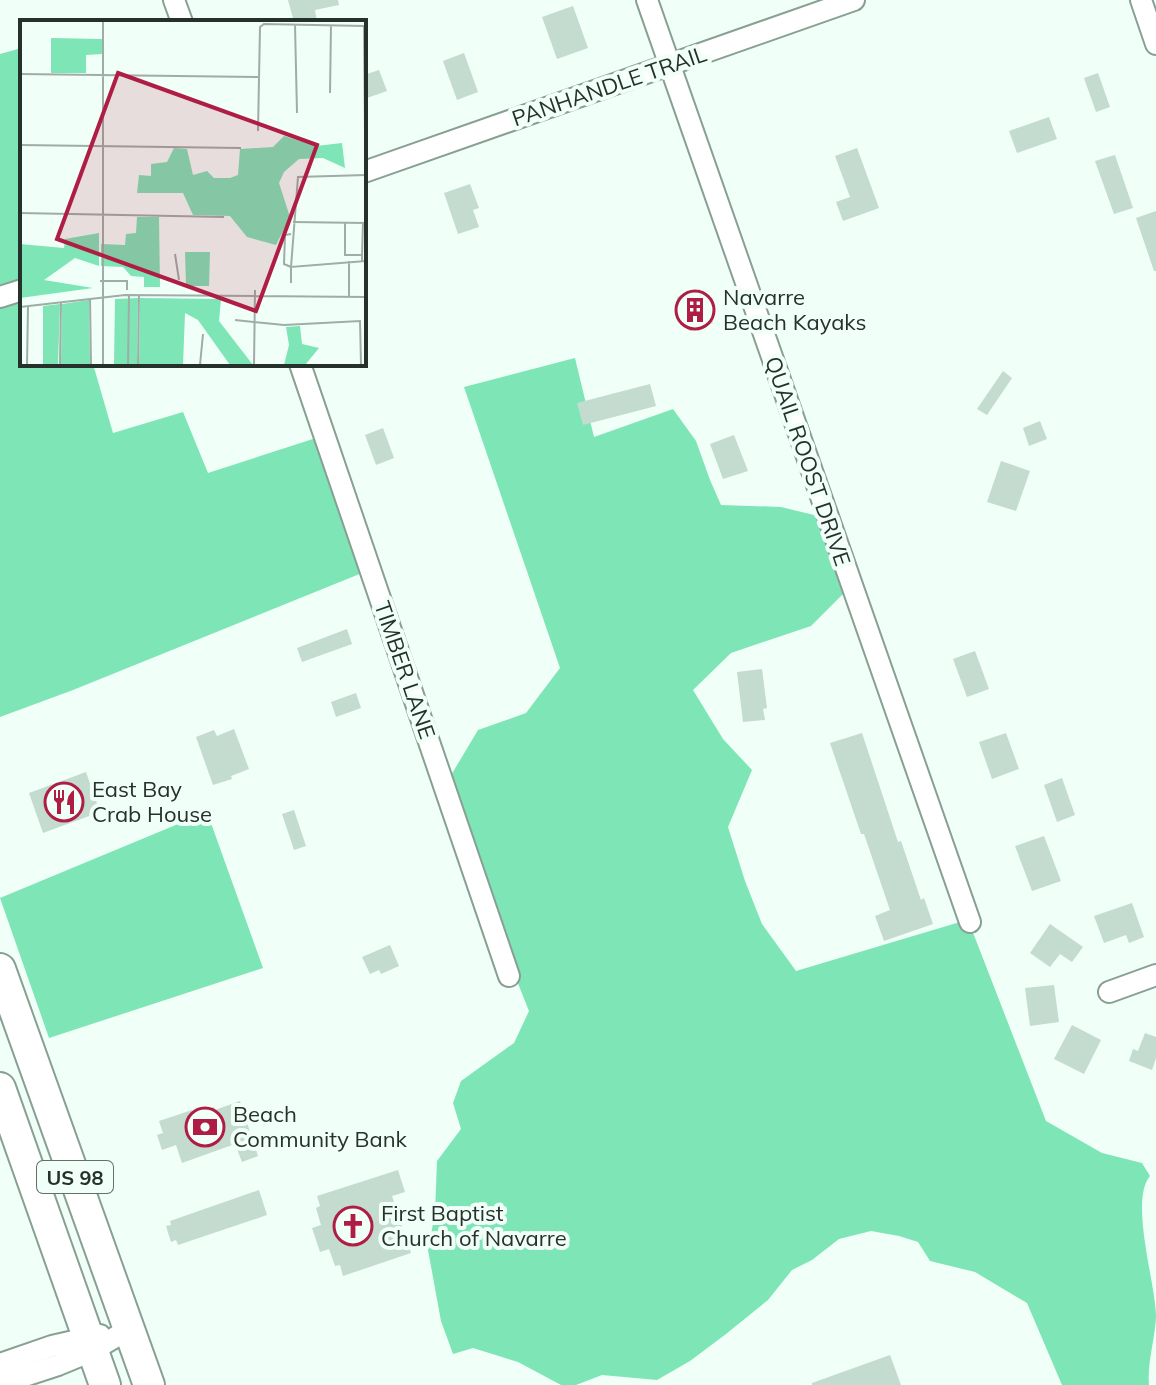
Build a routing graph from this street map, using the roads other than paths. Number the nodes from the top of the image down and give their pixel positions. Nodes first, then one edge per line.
1 (174, 0) edge
2 (647, 0) edge
3 (854, 0) edge
4 (1141, 0) edge
5 (181, 20) edge
6 (1156, 44) edge
7 (669, 64) junction
8 (366, 171) edge
9 (20, 291) edge
10 (0, 297) edge
11 (301, 366) edge
12 (970, 922) dead end
13 (0, 969) edge
14 (1156, 975) edge
15 (509, 976) dead end
16 (1109, 992) dead end
17 (0, 1088) edge
18 (129, 1329) junction
19 (90, 1344) junction
20 (0, 1364) edge
21 (0, 1384) edge
22 (105, 1385) edge
23 (149, 1385) edge

1 - 5 street
2 - 7 street, QUAIL ROOST DRIVE
3 - 7 street, PANHANDLE TRAIL
4 - 6 street
7 - 8 street, PANHANDLE TRAIL
7 - 12 street, QUAIL ROOST DRIVE
9 - 10 street
11 - 15 street, TIMBER LANE
13 - 18 highway, US 98
14 - 16 street
17 - 19 highway, US 98
18 - 19 street
18 - 23 highway, US 98
19 - 20 street
19 - 21 street
19 - 22 highway, US 98

